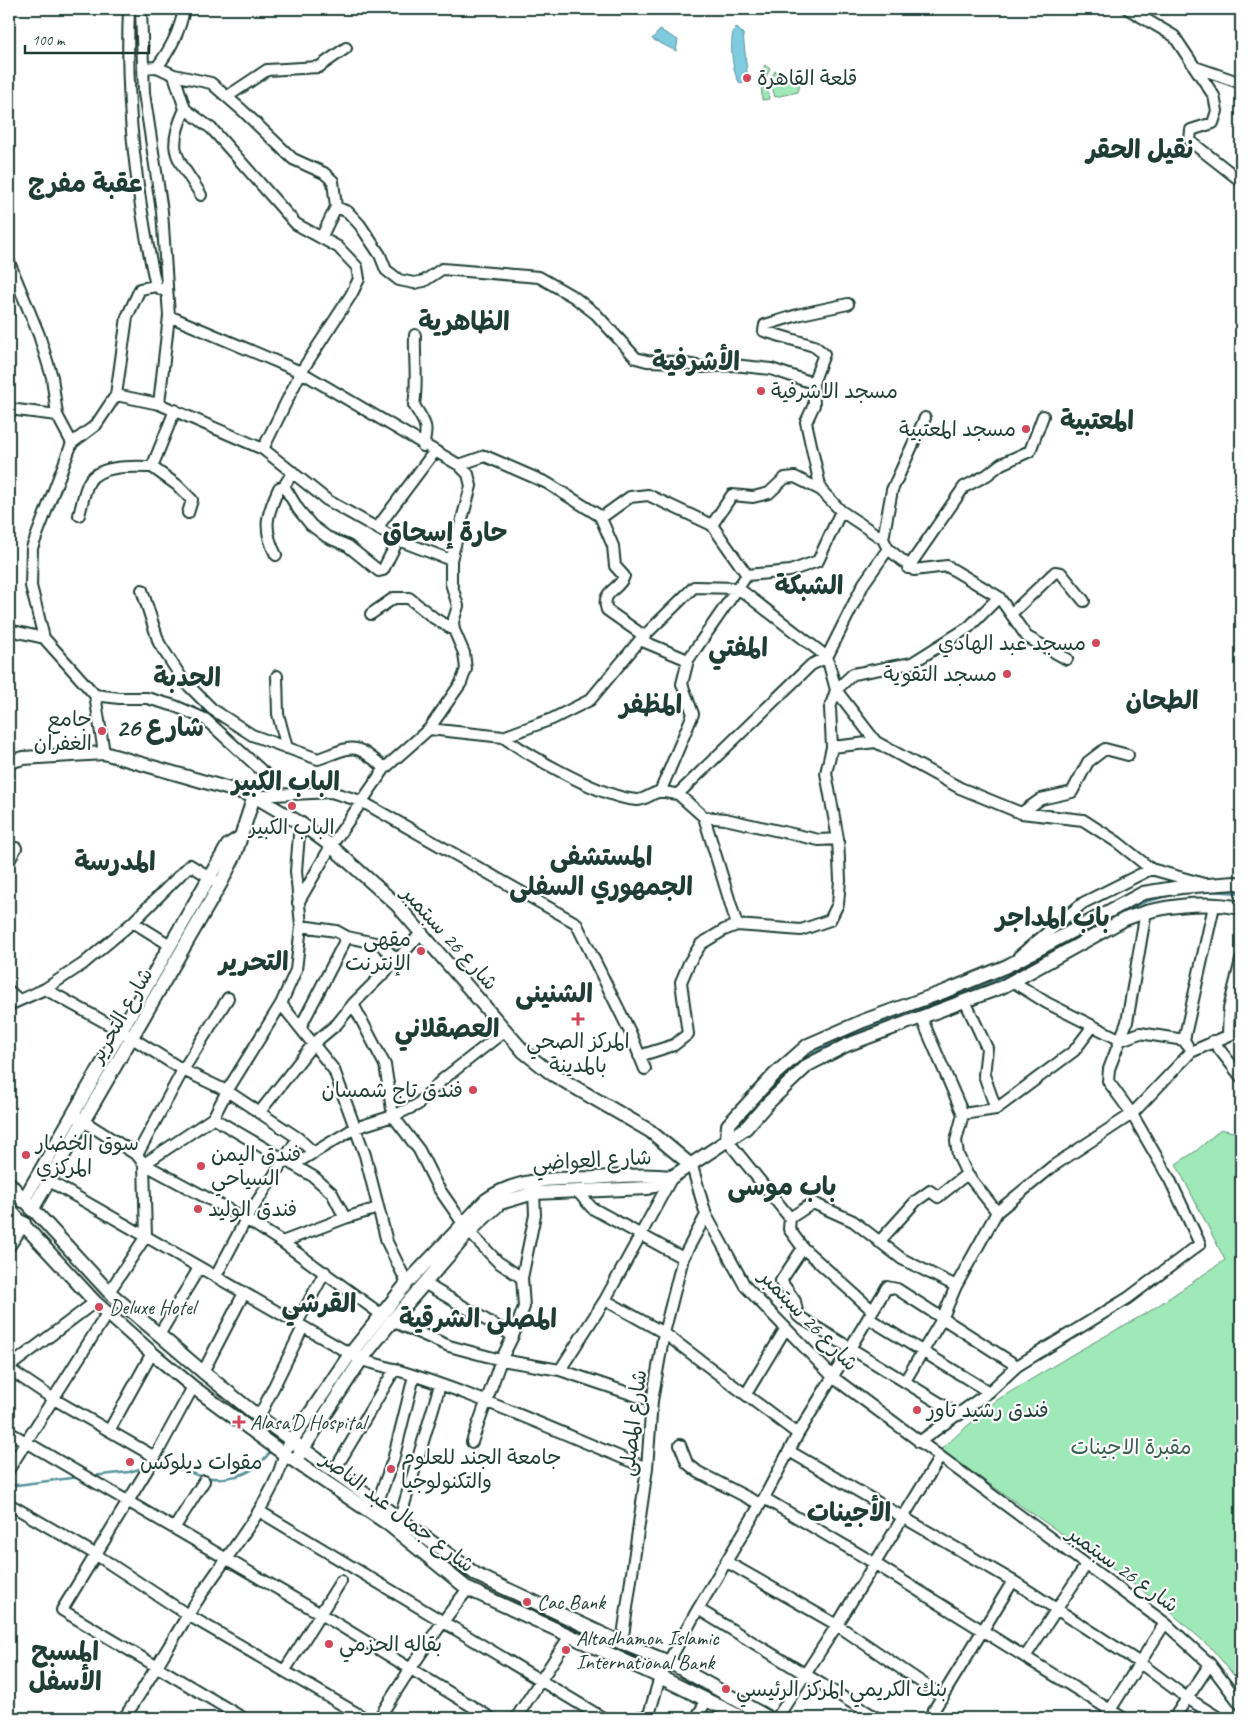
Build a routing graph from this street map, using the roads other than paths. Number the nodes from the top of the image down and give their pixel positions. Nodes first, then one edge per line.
1 (129, 9) edge
2 (141, 9) edge
3 (184, 9) edge
4 (1128, 9) edge
5 (346, 48) dead end
6 (157, 67) junction
7 (1195, 67) junction
8 (143, 68) junction
9 (174, 75) junction
10 (1241, 83) edge
11 (228, 96) junction
12 (185, 109) junction
13 (1241, 181) edge
14 (202, 195) dead end
15 (336, 207) junction
16 (321, 238) junction
17 (9, 262) edge
18 (156, 286) junction
19 (166, 292) junction
20 (848, 304) dead end
21 (169, 316) junction
22 (415, 335) dead end
23 (301, 372) junction
24 (813, 383) junction
25 (116, 395) junction
26 (159, 404) junction
27 (9, 409) edge
28 (175, 410) junction
29 (57, 415) junction
30 (1043, 416) dead end
31 (925, 418) dead end
32 (72, 443) junction
33 (423, 446) junction
34 (263, 449) junction
35 (434, 452) junction
36 (459, 465) junction
37 (152, 467) junction
38 (292, 472) junction
39 (284, 486) junction
40 (821, 490) junction
41 (842, 511) junction
42 (188, 513) dead end
43 (79, 515) dead end
44 (600, 516) junction
45 (712, 526) junction
46 (378, 528) junction
47 (398, 540) junction
48 (885, 544) junction
49 (276, 555) dead end
50 (451, 560) junction
51 (908, 568) junction
52 (747, 575) junction
53 (738, 588) junction
54 (142, 590) dead end
55 (999, 597) junction
56 (1084, 601) dead end
57 (371, 614) dead end
58 (1011, 614) junction
59 (9, 630) edge
60 (454, 630) junction
61 (44, 638) junction
62 (642, 638) junction
63 (827, 658) junction
64 (1067, 659) dead end
65 (688, 660) junction
66 (277, 676) dead end
67 (836, 690) junction
68 (95, 695) junction
69 (428, 729) junction
70 (503, 738) junction
71 (876, 742) junction
72 (832, 747) junction
73 (287, 748) junction
74 (104, 753) junction
75 (1128, 755) dead end
76 (9, 762) edge
77 (385, 768) junction
78 (660, 792) junction
79 (678, 794) junction
80 (277, 795) junction
81 (254, 796) junction
82 (361, 801) junction
83 (1021, 813) junction
84 (704, 818) junction
85 (300, 823) junction
86 (838, 839) junction
87 (331, 846) junction
88 (16, 848) dead end
89 (9, 861) edge
90 (1151, 869) junction
91 (216, 881) junction
92 (1241, 884) edge
93 (1210, 885) junction
94 (298, 903) junction
95 (1214, 906) junction
96 (1241, 908) edge
97 (1146, 910) junction
98 (133, 922) junction
99 (737, 925) junction
100 (301, 926) junction
101 (421, 933) junction
102 (347, 937) junction
103 (170, 945) junction
104 (397, 960) junction
105 (1241, 960) edge
106 (1006, 966) junction
107 (1012, 981) junction
108 (45, 989) junction
109 (9, 991) edge
110 (228, 998) dead end
111 (19, 1000) junction
112 (965, 1001) junction
113 (9, 1004) edge
114 (281, 1004) junction
115 (353, 1004) junction
116 (921, 1018) junction
117 (301, 1026) junction
118 (1093, 1026) junction
119 (506, 1030) junction
120 (1241, 1030) edge
121 (125, 1034) junction
122 (1228, 1035) junction
123 (1121, 1040) junction
124 (1184, 1040) junction
125 (1213, 1041) junction
126 (313, 1044) junction
127 (1191, 1052) junction
128 (639, 1056) junction
129 (645, 1069) dead end
130 (183, 1070) junction
131 (1241, 1077) edge
132 (227, 1092) junction
133 (996, 1109) junction
134 (259, 1113) junction
135 (963, 1114) junction
136 (1132, 1114) junction
137 (393, 1116) junction
138 (78, 1118) junction
139 (213, 1118) junction
140 (356, 1128) junction
141 (298, 1138) junction
142 (727, 1140) junction
143 (314, 1153) junction
144 (137, 1155) junction
145 (289, 1162) junction
146 (144, 1164) junction
147 (692, 1166) junction
148 (39, 1174) junction
149 (966, 1174) junction
150 (672, 1177) junction
151 (50, 1183) junction
152 (9, 1184) edge
153 (578, 1192) junction
154 (534, 1193) junction
155 (27, 1205) junction
156 (378, 1208) junction
157 (997, 1212) junction
158 (706, 1215) junction
159 (345, 1218) junction
160 (790, 1218) junction
161 (14, 1219) edge
162 (246, 1219) junction
163 (466, 1227) junction
164 (146, 1236) junction
165 (639, 1236) junction
166 (282, 1242) junction
167 (879, 1242) junction
168 (9, 1245) edge
169 (803, 1248) junction
170 (683, 1258) junction
171 (199, 1268) junction
172 (325, 1272) junction
173 (216, 1276) junction
174 (522, 1278) junction
175 (407, 1283) junction
176 (424, 1284) junction
177 (956, 1286) junction
178 (109, 1292) junction
179 (244, 1292) junction
180 (605, 1300) junction
181 (95, 1302) junction
182 (108, 1312) junction
183 (870, 1314) junction
184 (387, 1318) junction
185 (942, 1319) junction
186 (300, 1325) junction
187 (786, 1328) junction
188 (664, 1332) junction
189 (159, 1335) junction
190 (513, 1336) junction
191 (850, 1348) junction
192 (923, 1352) junction
193 (152, 1353) junction
194 (356, 1357) junction
195 (501, 1360) junction
196 (1017, 1366) junction
197 (9, 1368) edge
198 (396, 1369) junction
199 (560, 1370) junction
200 (203, 1372) junction
201 (414, 1376) junction
202 (834, 1378) junction
203 (905, 1381) junction
204 (440, 1385) junction
205 (193, 1387) junction
206 (989, 1392) junction
207 (746, 1394) junction
208 (52, 1398) junction
209 (652, 1401) junction
210 (486, 1402) junction
211 (959, 1415) junction
212 (259, 1417) junction
213 (110, 1429) junction
214 (9, 1432) edge
215 (798, 1434) junction
216 (291, 1439) junction
217 (26, 1442) junction
218 (472, 1442) dead end
219 (919, 1442) junction
220 (680, 1445) dead end
221 (304, 1448) junction
222 (789, 1451) junction
223 (155, 1456) junction
224 (940, 1457) junction
225 (287, 1460) junction
226 (647, 1468) junction
227 (9, 1469) edge
228 (334, 1471) junction
229 (204, 1481) dead end
230 (128, 1501) junction
231 (378, 1501) junction
232 (762, 1501) junction
233 (9, 1504) edge
234 (259, 1510) junction
235 (902, 1517) junction
236 (400, 1518) junction
237 (175, 1528) junction
238 (95, 1554) junction
239 (224, 1559) junction
240 (727, 1562) junction
241 (874, 1563) junction
242 (1086, 1565) junction
243 (341, 1580) dead end
244 (1013, 1581) junction
245 (468, 1589) junction
246 (698, 1609) junction
247 (1057, 1609) junction
248 (188, 1614) junction
249 (321, 1614) junction
250 (441, 1622) junction
251 (1165, 1624) junction
252 (837, 1625) junction
253 (982, 1632) junction
254 (569, 1637) junction
255 (622, 1643) junction
256 (1025, 1657) junction
257 (669, 1662) junction
258 (1140, 1662) junction
259 (1210, 1664) junction
260 (158, 1668) junction
261 (410, 1668) junction
262 (285, 1670) junction
263 (805, 1675) junction
264 (660, 1677) junction
265 (541, 1681) junction
266 (943, 1696) junction
267 (1187, 1698) junction
268 (707, 1700) junction
269 (1241, 1705) edge
270 (1107, 1714) edge
271 (649, 1717) edge
272 (124, 1718) edge
273 (243, 1718) edge
274 (365, 1718) edge
275 (379, 1718) edge
276 (491, 1718) edge
277 (516, 1718) edge
278 (603, 1718) edge
279 (636, 1718) edge
280 (696, 1718) edge
281 (743, 1718) edge
282 (769, 1718) edge
283 (777, 1718) edge
284 (877, 1718) edge
285 (929, 1718) edge
286 (1123, 1718) edge
287 (1174, 1718) edge
288 (1219, 1718) edge

1 - 18 street
2 - 8 street
3 - 6 street
4 - 7 street
5 - 11 street
6 - 8 street
6 - 9 street
7 - 10 street
7 - 13 street
8 - 19 street
9 - 11 street
9 - 12 street
11 - 15 street
12 - 14 street
12 - 16 street
15 - 16 street
15 - 24 street
16 - 23 street
17 - 29 street
18 - 19 street
18 - 25 street
19 - 21 street
20 - 24 street
21 - 23 street
21 - 26 street
22 - 33 street
23 - 33 street
23 - 34 street
24 - 40 street
25 - 26 street
25 - 32 street
26 - 28 street
27 - 29 street
28 - 34 street
28 - 37 street
29 - 32 street
30 - 51 street
31 - 48 street
32 - 61 street
33 - 35 street
34 - 38 street
35 - 36 street
35 - 46 street
36 - 44 street
36 - 50 street
37 - 42 street
37 - 43 street
38 - 39 street
38 - 46 street
39 - 47 street
39 - 49 street
40 - 41 street
40 - 45 street
41 - 48 street
41 - 52 street
44 - 45 street
44 - 62 street
45 - 52 street
46 - 47 street
47 - 50 street
48 - 51 street
48 - 63 street
50 - 60 street
51 - 55 street
52 - 53 street
53 - 62 street
53 - 63 street
53 - 65 street
54 - 73 street
55 - 58 street
55 - 67 street
56 - 58 street
57 - 60 street
58 - 64 street
59 - 61 street
60 - 69 street
61 - 68 street
62 - 65 street
62 - 70 street
63 - 67 street
63 - 79 street
65 - 78 street
66 - 73 street
67 - 71 street
67 - 72 street
68 - 74 street
68 - 80 street
69 - 70 street
69 - 77 street
70 - 78 street
71 - 72 street
71 - 83 street
72 - 86 street
73 - 77 street
74 - 76 main road, شارع 26 سبتمبر
74 - 81 main road, شارع 26 سبتمبر
75 - 83 street
77 - 82 street
78 - 79 street
79 - 84 street
80 - 81 street
80 - 82 street
81 - 85 main road, شارع 26 سبتمبر
81 - 91 main road, شارع التحرير
82 - 87 street
82 - 128 street
83 - 90 street
84 - 86 street
84 - 99 street
85 - 87 main road, شارع 26 سبتمبر
85 - 94 street
86 - 99 street
87 - 94 street
87 - 101 main road, شارع 26 سبتمبر
88 - 89 street
90 - 93 street
90 - 106 street
91 - 98 street
91 - 103 main road, شارع التحرير
91 - 121 main road, شارع التحرير
92 - 93 main road
93 - 106 main road
94 - 100 street
95 - 96 main road
95 - 97 main road
95 - 124 street
97 - 107 main road
97 - 123 street
98 - 103 street
98 - 108 street
99 - 128 street
100 - 102 street
100 - 114 street
101 - 104 street
101 - 119 main road, شارع 26 سبتمبر
102 - 104 street
102 - 117 street
103 - 121 main road, شارع التحرير
104 - 115 street
105 - 122 street
106 - 107 main road
106 - 142 main road
107 - 112 main road
107 - 118 street
108 - 111 street
108 - 121 street
109 - 111 street
110 - 130 street
111 - 113 street
112 - 116 main road
112 - 133 street
114 - 117 street
114 - 132 street
115 - 126 street
115 - 137 street
116 - 135 street
116 - 142 main road
117 - 126 street
118 - 123 street
118 - 133 street
119 - 137 street
119 - 147 main road, شارع 26 سبتمبر
120 - 122 street
121 - 130 street
121 - 138 main road, شارع التحرير
122 - 125 street
123 - 124 street
123 - 136 street
124 - 127 street
125 - 127 street
125 - 131 street
126 - 134 street
126 - 140 street
127 - 136 street
128 - 129 street
130 - 132 street
130 - 144 street
132 - 134 street
132 - 139 street
133 - 135 street
134 - 141 street
135 - 149 street
136 - 157 street
136 - 196 street
137 - 140 street
137 - 163 street
138 - 144 street
138 - 148 main road, شارع التحرير
138 - 151 main road, شارع التحرير
139 - 145 street
139 - 146 street
140 - 143 street
140 - 156 street
141 - 143 street
141 - 145 street
142 - 147 main road
142 - 160 street
143 - 145 street
144 - 146 street
145 - 159 street
145 - 162 street
146 - 162 street
146 - 164 street
147 - 150 main road
147 - 158 street, شارع 26 سبتمبر
148 - 151 street
148 - 155 main road, شارع التحرير
149 - 157 street
149 - 167 street
150 - 153 main road, شارع العواضي
150 - 163 main road, شارع العواضي
150 - 165 street
151 - 155 main road, شارع التحرير
151 - 164 street
152 - 155 main road, شارع جمال عبد الناصر
153 - 154 main road, شارع العواضي
153 - 165 street
154 - 163 main road, شارع العواضي
154 - 174 street
155 - 178 main road, شارع جمال عبد الناصر
156 - 159 street
156 - 175 street
157 - 177 street
158 - 170 street, شارع المصلى
158 - 187 street, شارع 26 سبتمبر
159 - 166 street
160 - 167 street
160 - 169 street
161 - 168 main road
161 - 181 main road, شارع جمال عبد الناصر
162 - 166 street
162 - 173 street
163 - 174 street
163 - 175 main road, شارع العواضي
163 - 176 main road, شارع العواضي
164 - 171 street
164 - 178 street
165 - 170 street
165 - 180 street
166 - 172 street
167 - 177 street
169 - 183 street
169 - 191 street
170 - 188 street, شارع المصلى
171 - 173 street
171 - 189 street
172 - 184 street
172 - 186 street
173 - 179 street
174 - 190 street
175 - 184 main road, شارع العواضي
176 - 184 main road, شارع العواضي
176 - 190 street
177 - 185 street
178 - 189 main road, شارع جمال عبد الناصر
179 - 186 street
179 - 200 street
180 - 188 street
180 - 199 street
181 - 182 main road, شارع جمال عبد الناصر
181 - 197 street
182 - 193 main road, شارع جمال عبد الناصر
182 - 208 street
183 - 185 street
183 - 191 street
183 - 192 street
184 - 194 main road, شارع العواضي
184 - 195 street
185 - 192 street
185 - 196 street
186 - 194 street
186 - 212 street
187 - 202 street, شارع 26 سبتمبر
187 - 207 street
188 - 207 street
188 - 209 street, شارع المصلى
189 - 200 main road, شارع جمال عبد الناصر
190 - 195 street
191 - 202 street
191 - 203 street
192 - 203 street
192 - 206 street
193 - 205 main road, شارع جمال عبد الناصر
193 - 213 street
194 - 198 street
194 - 216 main road, شارع العواضي
194 - 221 main road, شارع العواضي
195 - 199 street
195 - 210 street
196 - 206 street
197 - 208 street
198 - 201 street
198 - 228 street
199 - 209 street
200 - 212 main road, شارع جمال عبد الناصر
201 - 204 street
201 - 231 street
202 - 215 street
202 - 219 street, شارع 26 سبتمبر
203 - 211 street
204 - 210 street
204 - 236 street
205 - 223 street
205 - 225 main road, شارع جمال عبد الناصر
206 - 211 street
207 - 215 street
208 - 213 street
208 - 217 street
209 - 226 street, شارع المصلى
210 - 218 street
210 - 226 street
211 - 219 street
212 - 216 main road, شارع جمال عبد الناصر
213 - 223 street
214 - 217 street
215 - 222 street
216 - 221 main road, شارع جمال عبد الناصر
216 - 225 main road, شارع العواضي
217 - 227 street
217 - 230 street
219 - 224 street, شارع 26 سبتمبر
220 - 232 street
221 - 225 main road, شارع العواضي
221 - 228 main road, شارع جمال عبد الناصر
222 - 232 street
222 - 235 street
223 - 230 street
224 - 235 street
224 - 242 street, شارع 26 سبتمبر
225 - 234 street
225 - 245 main road, شارع جمال عبد الناصر
226 - 255 street, شارع المصلى
228 - 231 main road, شارع جمال عبد الناصر
229 - 237 street
230 - 237 street
230 - 238 street
231 - 236 main road, شارع جمال عبد الناصر
232 - 240 street
232 - 241 street
233 - 238 street
234 - 239 street
234 - 250 street
235 - 241 street
235 - 244 street
236 - 255 main road, شارع جمال عبد الناصر
237 - 239 street
238 - 248 street
238 - 260 street
239 - 248 street
239 - 249 street
240 - 246 street
240 - 252 street
241 - 252 street
241 - 253 street
242 - 247 street
242 - 251 street, شارع 26 سبتمبر
243 - 249 street
244 - 247 street
244 - 253 street
245 - 250 street
245 - 254 main road, شارع جمال عبد الناصر
246 - 257 street
246 - 263 street
247 - 256 street
247 - 258 street
248 - 260 street
248 - 262 street
249 - 261 street
249 - 262 street
250 - 261 street
250 - 265 street
251 - 258 street
251 - 259 street, شارع 26 سبتمبر
252 - 263 street
252 - 266 street
253 - 256 street
253 - 266 street
254 - 264 main road, شارع جمال عبد الناصر
254 - 265 street
255 - 257 main road, شارع جمال عبد الناصر
256 - 270 street
257 - 264 street
257 - 282 main road, شارع جمال عبد الناصر
258 - 267 street
258 - 270 street
259 - 267 street
259 - 269 street, شارع 26 سبتمبر
260 - 272 street
260 - 273 street
261 - 275 street
261 - 276 street
262 - 274 street
263 - 283 street
263 - 284 street
264 - 268 main road, شارع جمال عبد الناصر
264 - 271 street
265 - 277 street
265 - 278 street
266 - 285 street
267 - 287 street
267 - 288 street
268 - 280 street
268 - 281 main road, شارع جمال عبد الناصر
270 - 286 street
271 - 279 street

